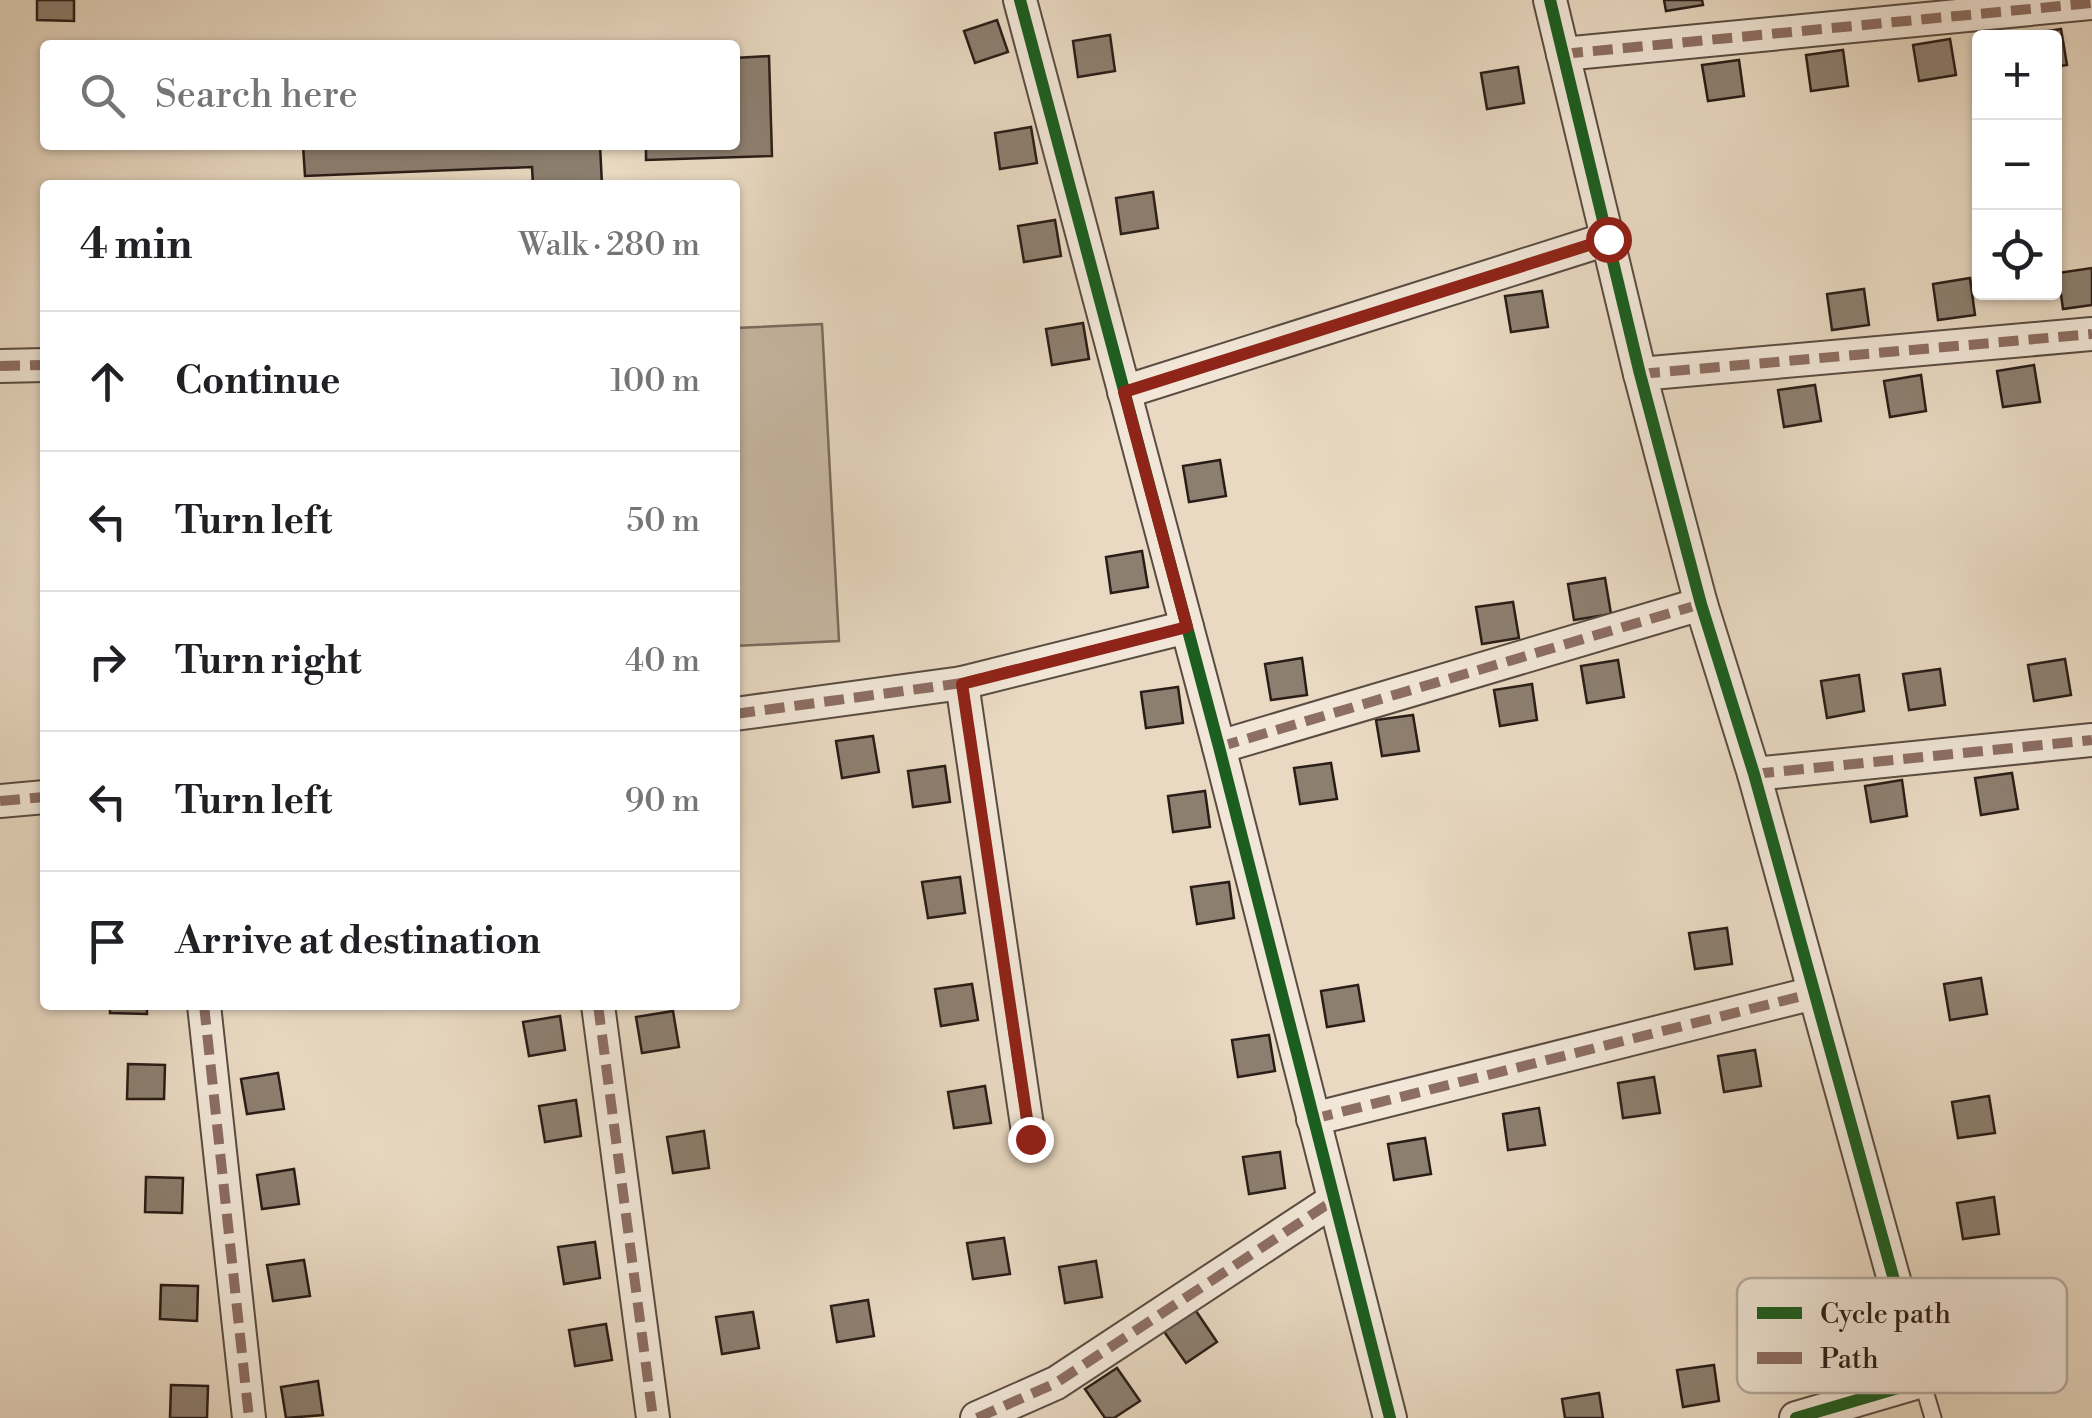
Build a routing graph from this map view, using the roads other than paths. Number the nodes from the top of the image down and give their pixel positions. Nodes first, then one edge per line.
1 (1020, 0) edge
2 (1550, 0) edge
3 (2092, 3) edge
4 (1563, 54) junction
5 (1608, 239) junction
6 (2092, 334) edge
7 (40, 365) edge
8 (0, 366) edge
9 (1640, 374) junction
10 (1124, 392) junction
11 (1701, 604) junction
12 (1187, 627) junction
13 (962, 684) junction
14 (740, 713) edge
15 (2092, 740) edge
16 (1220, 747) junction
17 (1754, 774) junction
18 (40, 798) edge
19 (0, 801) edge
20 (1814, 993) junction
21 (205, 1010) edge
22 (599, 1010) edge
23 (1313, 1119) junction
24 (1030, 1139) dead end
25 (1334, 1200) junction
26 (1893, 1278) edge
27 (1881, 1393) edge
28 (1926, 1393) edge
29 (249, 1418) edge
30 (653, 1418) edge
31 (977, 1418) edge
32 (1390, 1418) edge
33 (1796, 1418) edge
34 (1934, 1418) edge

1 - 10 street
2 - 4 street
3 - 4 street
4 - 5 street
5 - 9 street
5 - 10 street
6 - 9 street
7 - 8 street
9 - 11 street
10 - 12 street
11 - 16 street
11 - 17 street
12 - 13 street
12 - 16 street
13 - 14 street
13 - 24 street
15 - 17 street
16 - 23 street
17 - 20 street
18 - 19 street
20 - 23 street
20 - 26 street
21 - 29 street
22 - 30 street
23 - 25 street
25 - 31 street
25 - 32 street
27 - 33 street
28 - 34 lane

